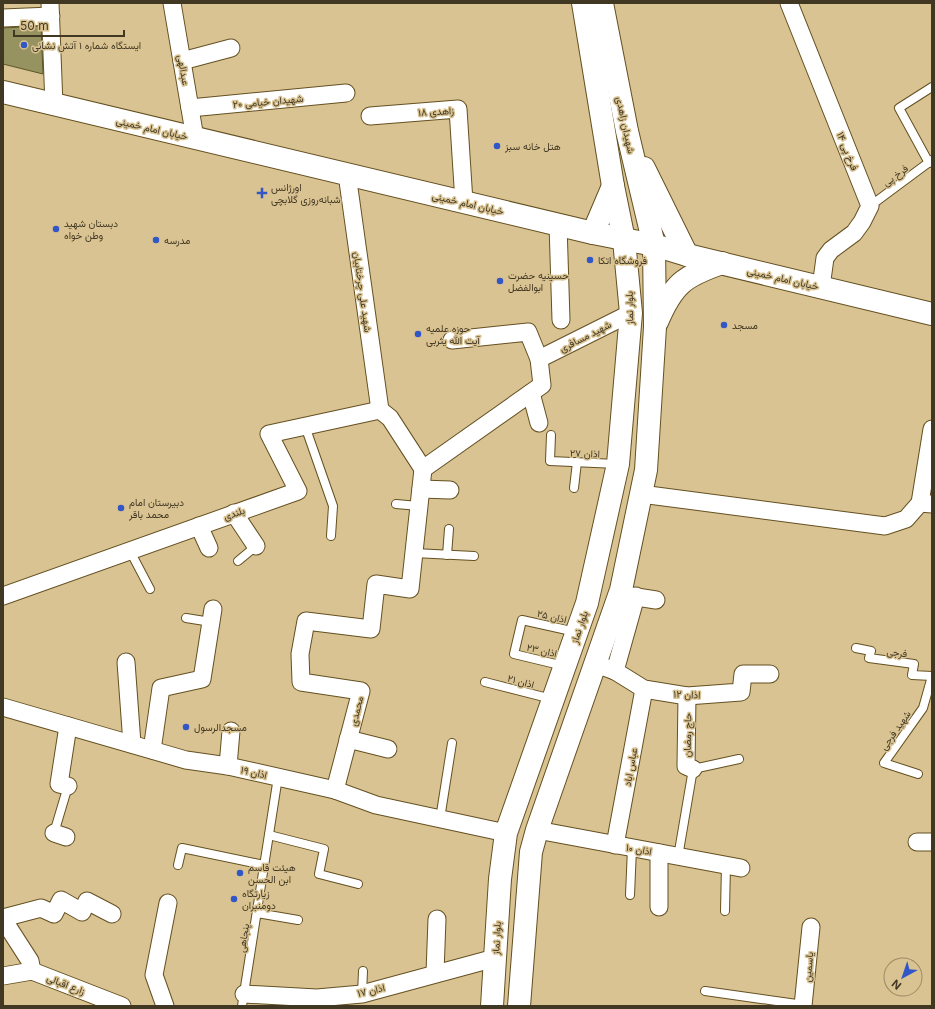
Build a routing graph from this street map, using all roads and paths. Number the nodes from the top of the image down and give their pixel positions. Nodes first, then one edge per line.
1 (172, 3) edge
2 (583, 3) edge
3 (602, 3) edge
4 (789, 3) edge
5 (50, 9) edge
6 (3, 18) edge
7 (231, 48) dead end
8 (182, 61) junction
9 (932, 87) edge
10 (3, 92) edge
11 (346, 93) dead end
12 (54, 104) junction
13 (190, 108) junction
14 (370, 116) dead end
15 (605, 130) junction
16 (626, 130) junction
17 (195, 138) junction
18 (931, 162) edge
19 (347, 174) junction
20 (613, 186) junction
21 (464, 202) junction
22 (870, 206) junction
23 (558, 224) junction
24 (593, 233) junction
25 (624, 240) junction
26 (654, 245) junction
27 (687, 255) junction
28 (722, 264) junction
29 (821, 287) junction
30 (632, 313) junction
31 (932, 314) edge
32 (561, 320) dead end
33 (655, 327) junction
34 (452, 340) dead end
35 (627, 352) junction
36 (653, 355) junction
37 (539, 359) junction
38 (531, 393) junction
39 (380, 410) junction
40 (539, 423) dead end
41 (305, 426) junction
42 (932, 430) edge
43 (551, 435) dead end
44 (577, 462) junction
45 (618, 464) junction
46 (423, 469) junction
47 (574, 488) dead end
48 (421, 489) junction
49 (450, 490) dead end
50 (641, 494) junction
51 (396, 504) dead end
52 (926, 504) edge
53 (419, 506) junction
54 (234, 513) junction
55 (200, 526) junction
56 (449, 529) dead end
57 (331, 536) dead end
58 (256, 546) joint
59 (209, 548) dead end
60 (130, 550) junction
61 (414, 552) junction
62 (447, 555) junction
63 (474, 556) dead end
64 (238, 561) dead end
65 (150, 589) dead end
66 (628, 595) junction
67 (3, 596) edge
68 (656, 600) dead end
69 (212, 616) joint
70 (186, 618) dead end
71 (577, 632) junction
72 (856, 648) dead end
73 (514, 654) joint
74 (126, 662) dead end
75 (565, 666) junction
76 (605, 668) junction
77 (770, 674) dead end
78 (932, 676) edge
79 (485, 682) dead end
80 (644, 690) junction
81 (687, 696) junction
82 (553, 700) junction
83 (3, 707) edge
84 (68, 726) junction
85 (231, 732) dead end
86 (348, 739) junction
87 (452, 743) dead end
88 (132, 744) junction
89 (388, 749) dead end
90 (152, 750) junction
91 (739, 759) dead end
92 (228, 766) junction
93 (694, 769) junction
94 (918, 774) dead end
95 (278, 777) junction
96 (68, 786) joint
97 (335, 790) junction
98 (440, 819) junction
99 (538, 830) junction
100 (506, 834) junction
101 (60, 835) dead end
102 (269, 835) junction
103 (615, 845) junction
104 (632, 848) junction
105 (659, 853) junction
106 (678, 857) junction
107 (178, 864) dead end
108 (264, 865) junction
109 (733, 867) joint
110 (358, 884) dead end
111 (630, 894) dead end
112 (168, 903) dead end
113 (659, 907) dead end
114 (725, 911) dead end
115 (257, 913) junction
116 (112, 914) dead end
117 (3, 919) edge
118 (437, 919) dead end
119 (298, 920) dead end
120 (811, 927) dead end
121 (495, 958) junction
122 (32, 971) junction
123 (363, 971) dead end
124 (435, 973) junction
125 (3, 976) edge
126 (705, 991) dead end
127 (362, 994) junction
128 (243, 1000) edge
129 (804, 1005) edge
130 (122, 1006) edge
131 (165, 1006) edge
132 (492, 1006) edge
133 (519, 1006) edge

1 - 8 street, عبدالهی
2 - 15 main road, شهیدان زاهدی
3 - 16 main road, شهیدان زاهدی
4 - 22 street, فرخ پی ۱۴
5 - 6 street
5 - 12 street
7 - 8 street
8 - 13 street, عبدالهی
9 - 18 lane
10 - 12 main road, خیابان امام خمینی
11 - 13 street, شهیدان خیامی ۲۰
12 - 17 main road, خیابان امام خمینی
13 - 17 street, عبدالهی
14 - 21 street, زاهدی ۱۸
15 - 16 main road
15 - 20 main road, شهیدان زاهدی
16 - 26 main road, شهیدان زاهدی
16 - 27 main road
17 - 19 main road, خیابان امام خمینی
18 - 22 lane, فرخ پی
19 - 21 main road, خیابان امام خمینی
19 - 39 street, شهید علی چرختابیان
20 - 24 main road
20 - 25 main road, شهیدان زاهدی
21 - 23 main road, خیابان امام خمینی
22 - 29 street
23 - 24 main road, خیابان امام خمینی
23 - 32 street
24 - 25 main road, خیابان امام خمینی
25 - 26 main road, خیابان امام خمینی
25 - 30 main road, بلوار نماز
26 - 27 main road, خیابان امام خمینی
26 - 33 main road
27 - 28 main road, خیابان امام خمینی
28 - 29 main road, خیابان امام خمینی
28 - 33 main road
29 - 31 main road, خیابان امام خمینی
30 - 35 main road, بلوار نماز
30 - 37 street, شهید مسافری
33 - 36 main road
34 - 37 street
35 - 36 main road
35 - 45 main road, بلوار نماز
36 - 50 main road
37 - 38 street
38 - 40 street
38 - 46 street
39 - 41 street, بلندی
39 - 46 street
41 - 54 street, بلندی
41 - 57 lane
42 - 52 street
43 - 44 lane, اذان ۲۷
44 - 45 lane, اذان ۲۷
44 - 47 lane
45 - 71 main road, بلوار نماز
46 - 48 street
48 - 49 street
48 - 53 street
50 - 52 street
50 - 66 main road
51 - 53 lane
53 - 61 street
54 - 55 street, بلندی
54 - 58 street
55 - 59 street
55 - 60 street, بلندی
56 - 62 lane
58 - 64 lane
60 - 65 lane
60 - 67 street, بلندی
61 - 62 lane
61 - 86 street, محمدی
62 - 63 lane
66 - 68 street
66 - 76 main road
69 - 70 lane
69 - 90 street
71 - 73 lane, اذان ۲۵
71 - 75 main road, بلوار نماز
72 - 78 lane, فرجی
73 - 75 lane, اذان ۲۳
74 - 88 street
75 - 82 main road, بلوار نماز
76 - 80 street, اذان ۱۲
76 - 99 main road
77 - 81 street, اذان ۱۲
78 - 94 lane, شهید فرجی
79 - 82 lane, اذان ۲۱
80 - 81 street, اذان ۱۲
80 - 103 street, عباس اباد
81 - 93 street, حاج رمضان
82 - 100 main road, بلوار نماز
83 - 84 street, اذان ۱۹
84 - 88 street, اذان ۱۹
84 - 96 street
85 - 92 street
86 - 89 street
86 - 97 street, محمدی
87 - 98 lane
88 - 90 street, اذان ۱۹
90 - 92 street, اذان ۱۹
91 - 93 lane
92 - 95 street, اذان ۱۹
93 - 106 lane
95 - 97 street, اذان ۱۹
95 - 102 lane, پنجاهی
96 - 101 lane
97 - 98 street, اذان ۱۹
98 - 100 street, اذان ۱۹
99 - 103 street, اذان ۱۰
99 - 133 main road
100 - 121 main road, بلوار نماز
102 - 108 lane, پنجاهی
102 - 110 lane
103 - 104 street, اذان ۱۰
104 - 105 street, اذان ۱۰
104 - 111 lane
105 - 106 street, اذان ۱۰
105 - 113 street
106 - 109 street, اذان ۱۰
107 - 108 lane
108 - 115 lane, پنجاهی
109 - 114 lane
112 - 131 street
115 - 119 lane
115 - 128 lane, پنجاهی
116 - 117 street
117 - 122 street
118 - 124 street
120 - 129 street, یاسمین
121 - 124 street, اذان ۱۷
121 - 132 main road, بلوار نماز
122 - 125 street
122 - 130 street, زارع اقبالی
123 - 127 lane
124 - 127 street, اذان ۱۷
126 - 129 lane
127 - 128 street, اذان ۱۷

